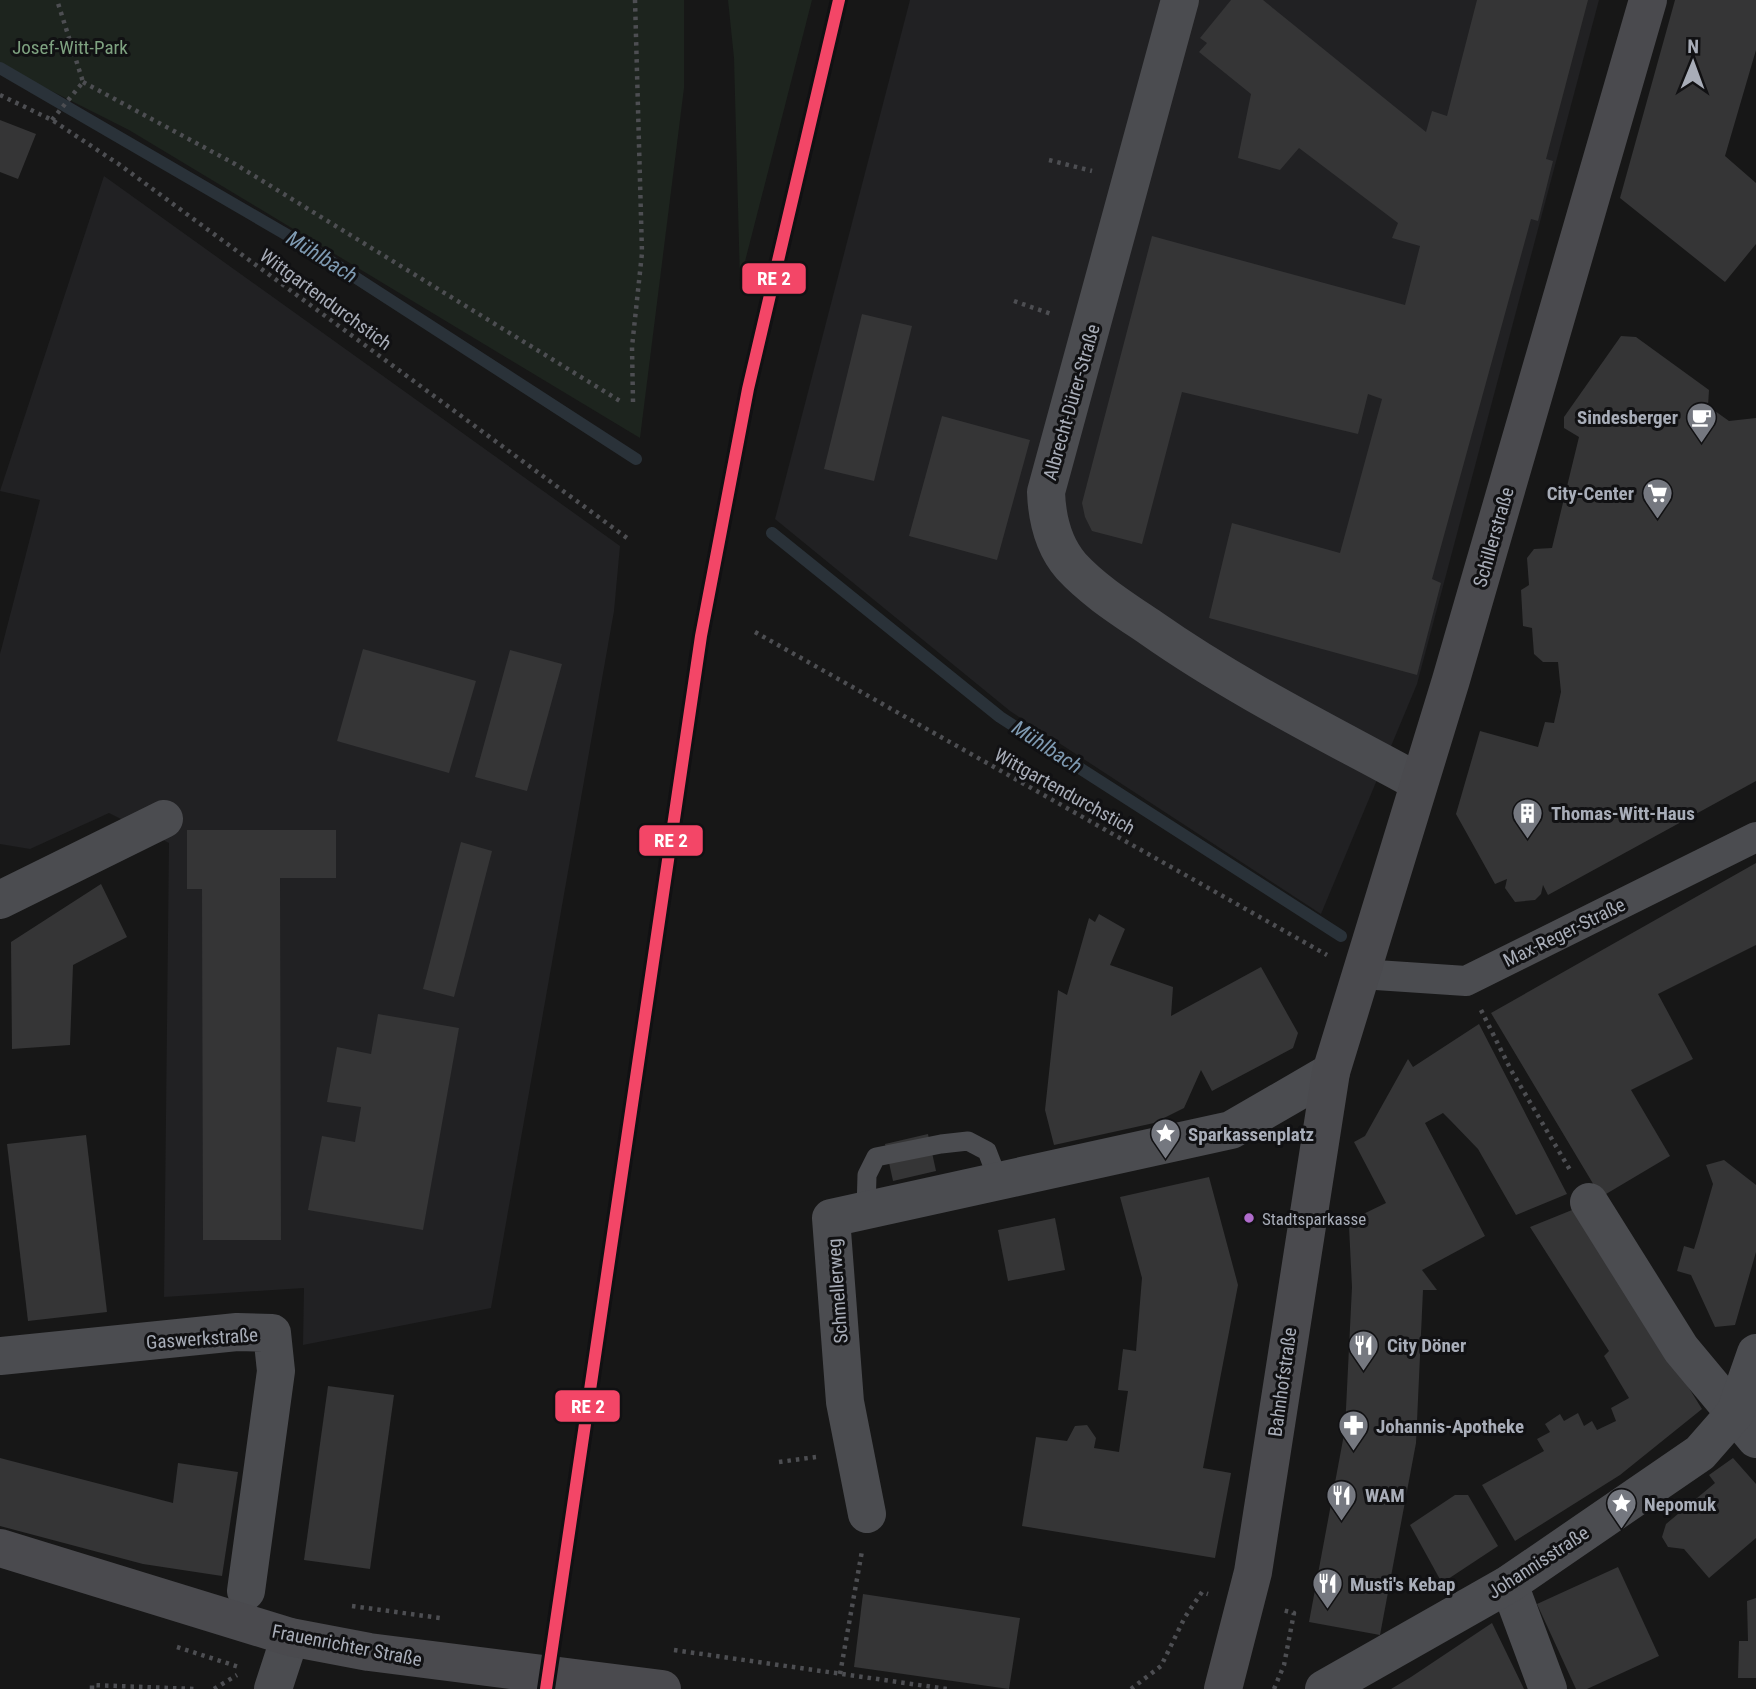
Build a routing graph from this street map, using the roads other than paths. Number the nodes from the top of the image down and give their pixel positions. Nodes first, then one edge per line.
1 (1180, 0) edge
2 (1648, 0) edge
3 (1418, 782) junction
4 (164, 819) dead end
5 (1756, 837) edge
6 (0, 900) edge
7 (1361, 974) junction
8 (1331, 1072) junction
9 (1010, 1180) junction
10 (1589, 1202) road end
11 (866, 1211) junction
12 (1756, 1353) edge
13 (0, 1356) edge
14 (1746, 1426) edge
15 (867, 1514) road end
16 (0, 1548) edge
17 (1509, 1584) junction
18 (246, 1591) dead end
19 (290, 1637) junction
20 (260, 1679) edge
21 (663, 1689) edge
22 (1223, 1689) edge
23 (1324, 1689) edge
24 (1548, 1689) edge

1 - 3 street, Albrecht-Dürer-Straße
2 - 3 main road, Schillerstraße
3 - 7 main road, Schillerstraße
4 - 6 street
5 - 7 street, Max-Reger-Straße
7 - 8 main road, Schillerstraße
8 - 9 street
8 - 22 main road, Bahnhofstraße
9 - 11 street, Schmellerweg
9 - 11 lane
10 - 14 street
11 - 15 street, Schmellerweg
12 - 14 street, Johannisstraße
13 - 18 street, Gaswerkstraße
14 - 17 street, Johannisstraße
16 - 19 main road, Frauenrichter Straße
17 - 23 street, Johannisstraße
17 - 24 street
19 - 20 street
19 - 21 main road, Frauenrichter Straße

